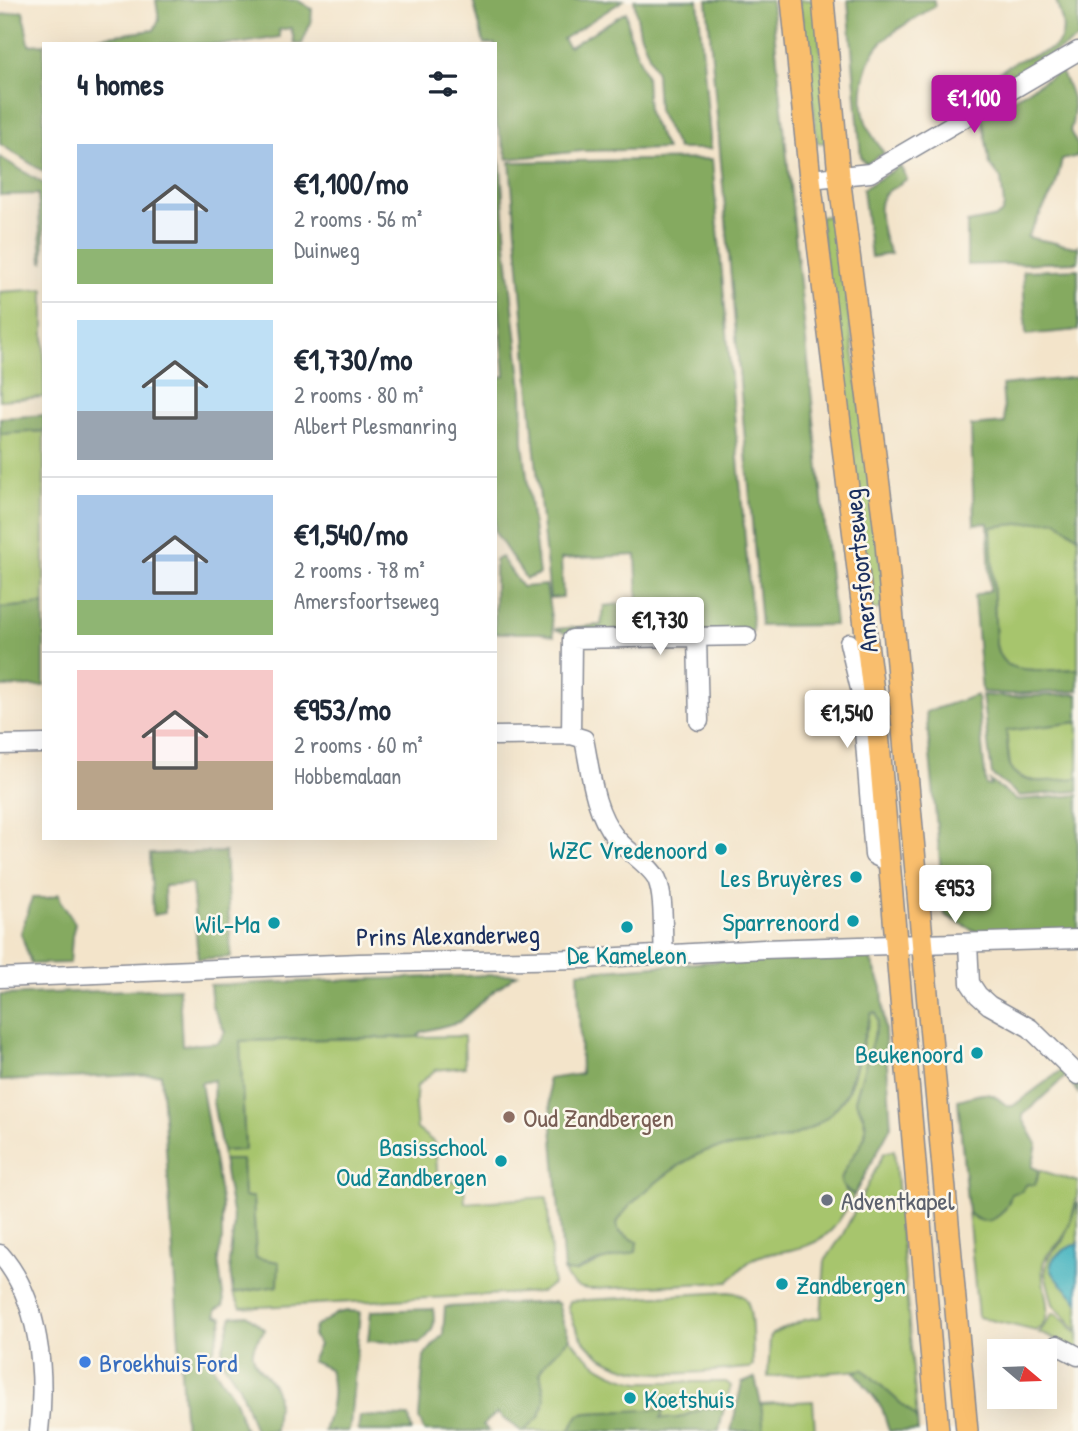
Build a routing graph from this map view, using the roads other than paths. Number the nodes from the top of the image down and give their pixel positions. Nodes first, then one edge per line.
1 (792, 0) edge
2 (823, 0) edge
3 (1078, 51) edge
4 (839, 176) junction
5 (810, 180) junction
6 (747, 636) dead end
7 (697, 637) junction
8 (849, 643) dead end
9 (699, 721) dead end
10 (571, 735) junction
11 (497, 736) edge
12 (42, 744) edge
13 (0, 745) edge
14 (890, 863) junction
15 (1078, 939) edge
16 (968, 944) junction
17 (923, 945) junction
18 (897, 946) junction
19 (664, 955) junction
20 (0, 978) edge
21 (1078, 1075) edge
22 (0, 1254) edge
23 (1058, 1345) dead end
24 (1078, 1356) edge
25 (38, 1431) edge
26 (937, 1431) edge
27 (967, 1431) edge

1 - 5 main road, Amersfoortseweg
2 - 4 main road, Amersfoortseweg
3 - 4 street
4 - 5 street
4 - 17 main road, Amersfoortseweg
5 - 14 main road, Amersfoortseweg
6 - 7 street
7 - 9 street
7 - 10 street
8 - 14 street, Amersfoortseweg
10 - 11 street
10 - 19 street
12 - 13 street
14 - 18 main road, Amersfoortseweg
15 - 16 street, Prins Alexanderweg
16 - 17 street, Prins Alexanderweg
16 - 21 street
17 - 18 street, Prins Alexanderweg
17 - 27 main road, Amersfoortseweg
18 - 19 street, Prins Alexanderweg
18 - 26 main road, Amersfoortseweg
19 - 20 street, Prins Alexanderweg
22 - 25 street
23 - 24 street

